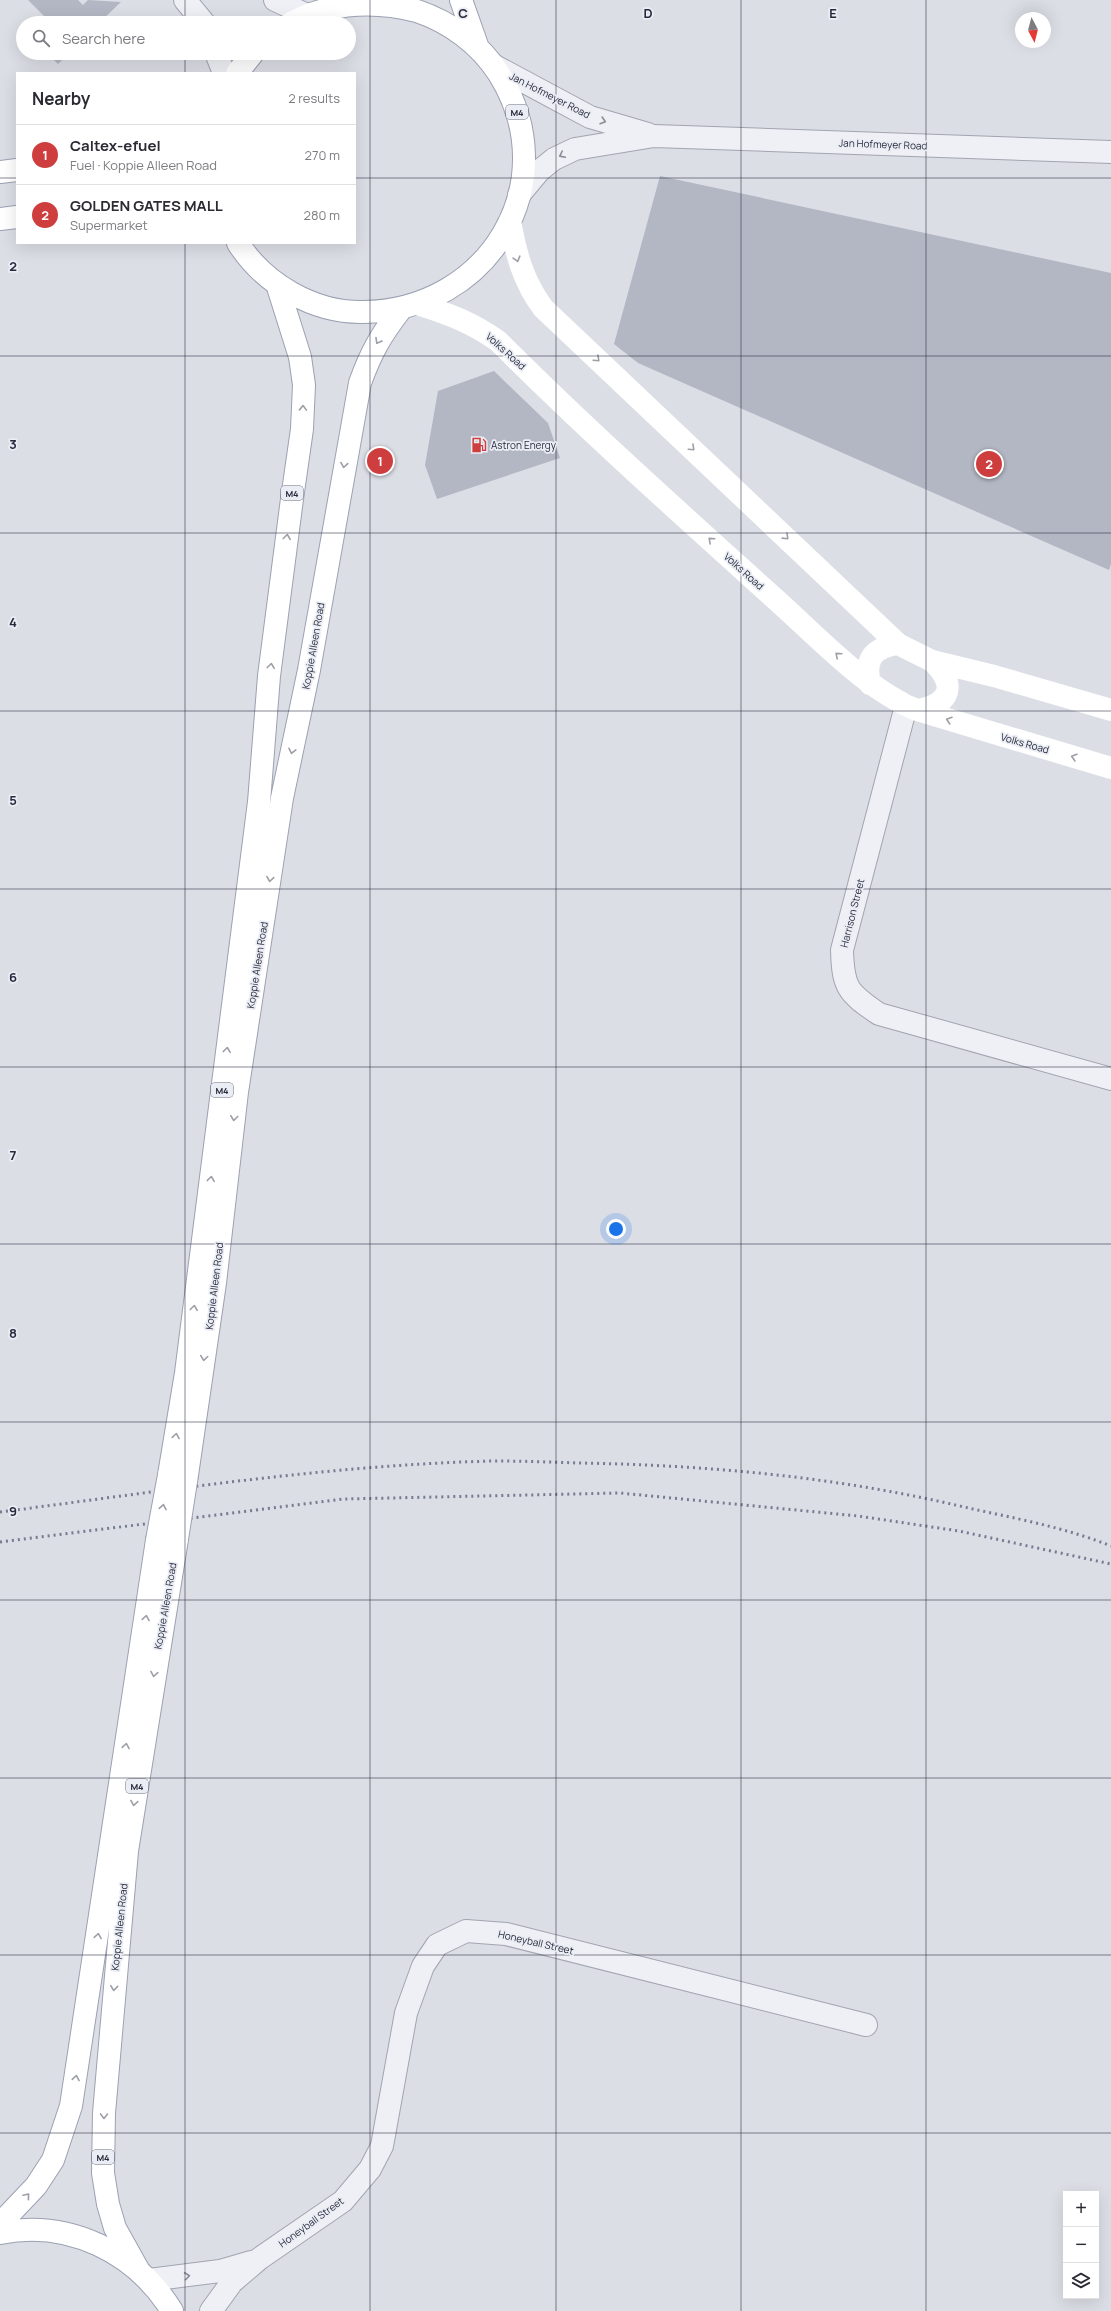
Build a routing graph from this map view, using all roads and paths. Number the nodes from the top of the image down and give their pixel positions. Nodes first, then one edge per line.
1 (185, 0) edge
2 (275, 0) edge
3 (461, 0) edge
4 (310, 12) edge
5 (198, 16) edge
6 (478, 48) junction
7 (219, 60) edge
8 (248, 60) edge
9 (493, 65) junction
10 (224, 72) edge
11 (239, 72) edge
12 (654, 136) junction
13 (1111, 152) edge
14 (16, 170) edge
15 (0, 172) edge
16 (519, 195) junction
17 (16, 217) edge
18 (0, 219) edge
19 (510, 221) junction
20 (236, 246) edge
21 (277, 284) junction
22 (409, 307) junction
23 (898, 644) junction
24 (932, 661) junction
25 (870, 684) junction
26 (912, 708) junction
27 (1111, 710) edge
28 (1111, 768) edge
29 (1111, 1078) edge
30 (178, 1475) junction
31 (167, 1539) junction
32 (866, 2025) dead end
33 (0, 2224) edge
34 (0, 2233) edge
35 (259, 2259) junction
36 (144, 2275) junction
37 (172, 2311) edge
38 (210, 2311) edge

1 - 5 street
2 - 4 street
3 - 6 main road, M4
4 - 6 main road, M4
6 - 9 main road, M4
7 - 10 street
8 - 11 main road
9 -> 12 street, Jan Hofmeyer Road
9 - 16 main road, M4
12 - 13 street, Jan Hofmeyer Road
12 -> 16 street, Jan Hofmeyer Road
14 - 15 main road
16 - 19 main road, M4
17 - 18 main road
19 - 22 main road, M4
19 -> 23 main road
20 - 21 main road, M4
21 - 22 main road, M4
30 -> 21 main road, Koppie Alleen Road / M4
25 -> 22 main road, Volks Road
22 -> 30 main road, Koppie Alleen Road / M4
23 - 24 main road
23 - 25 main road
24 - 26 main road
24 - 27 main road
25 - 26 main road, Volks Road
28 -> 26 main road, Volks Road
26 - 29 street, Harrison Street
30 - 31 main road, Koppie Alleen Road / M4, bridge
33 -> 31 main road, Koppie Alleen Road / M4
31 -> 36 main road, Koppie Alleen Road / M4
32 - 35 street, Honeyball Street
34 - 36 main road, M4
36 -> 35 street, Honeyball Street
35 - 38 street, Honeyball Street
36 - 37 main road, M4

